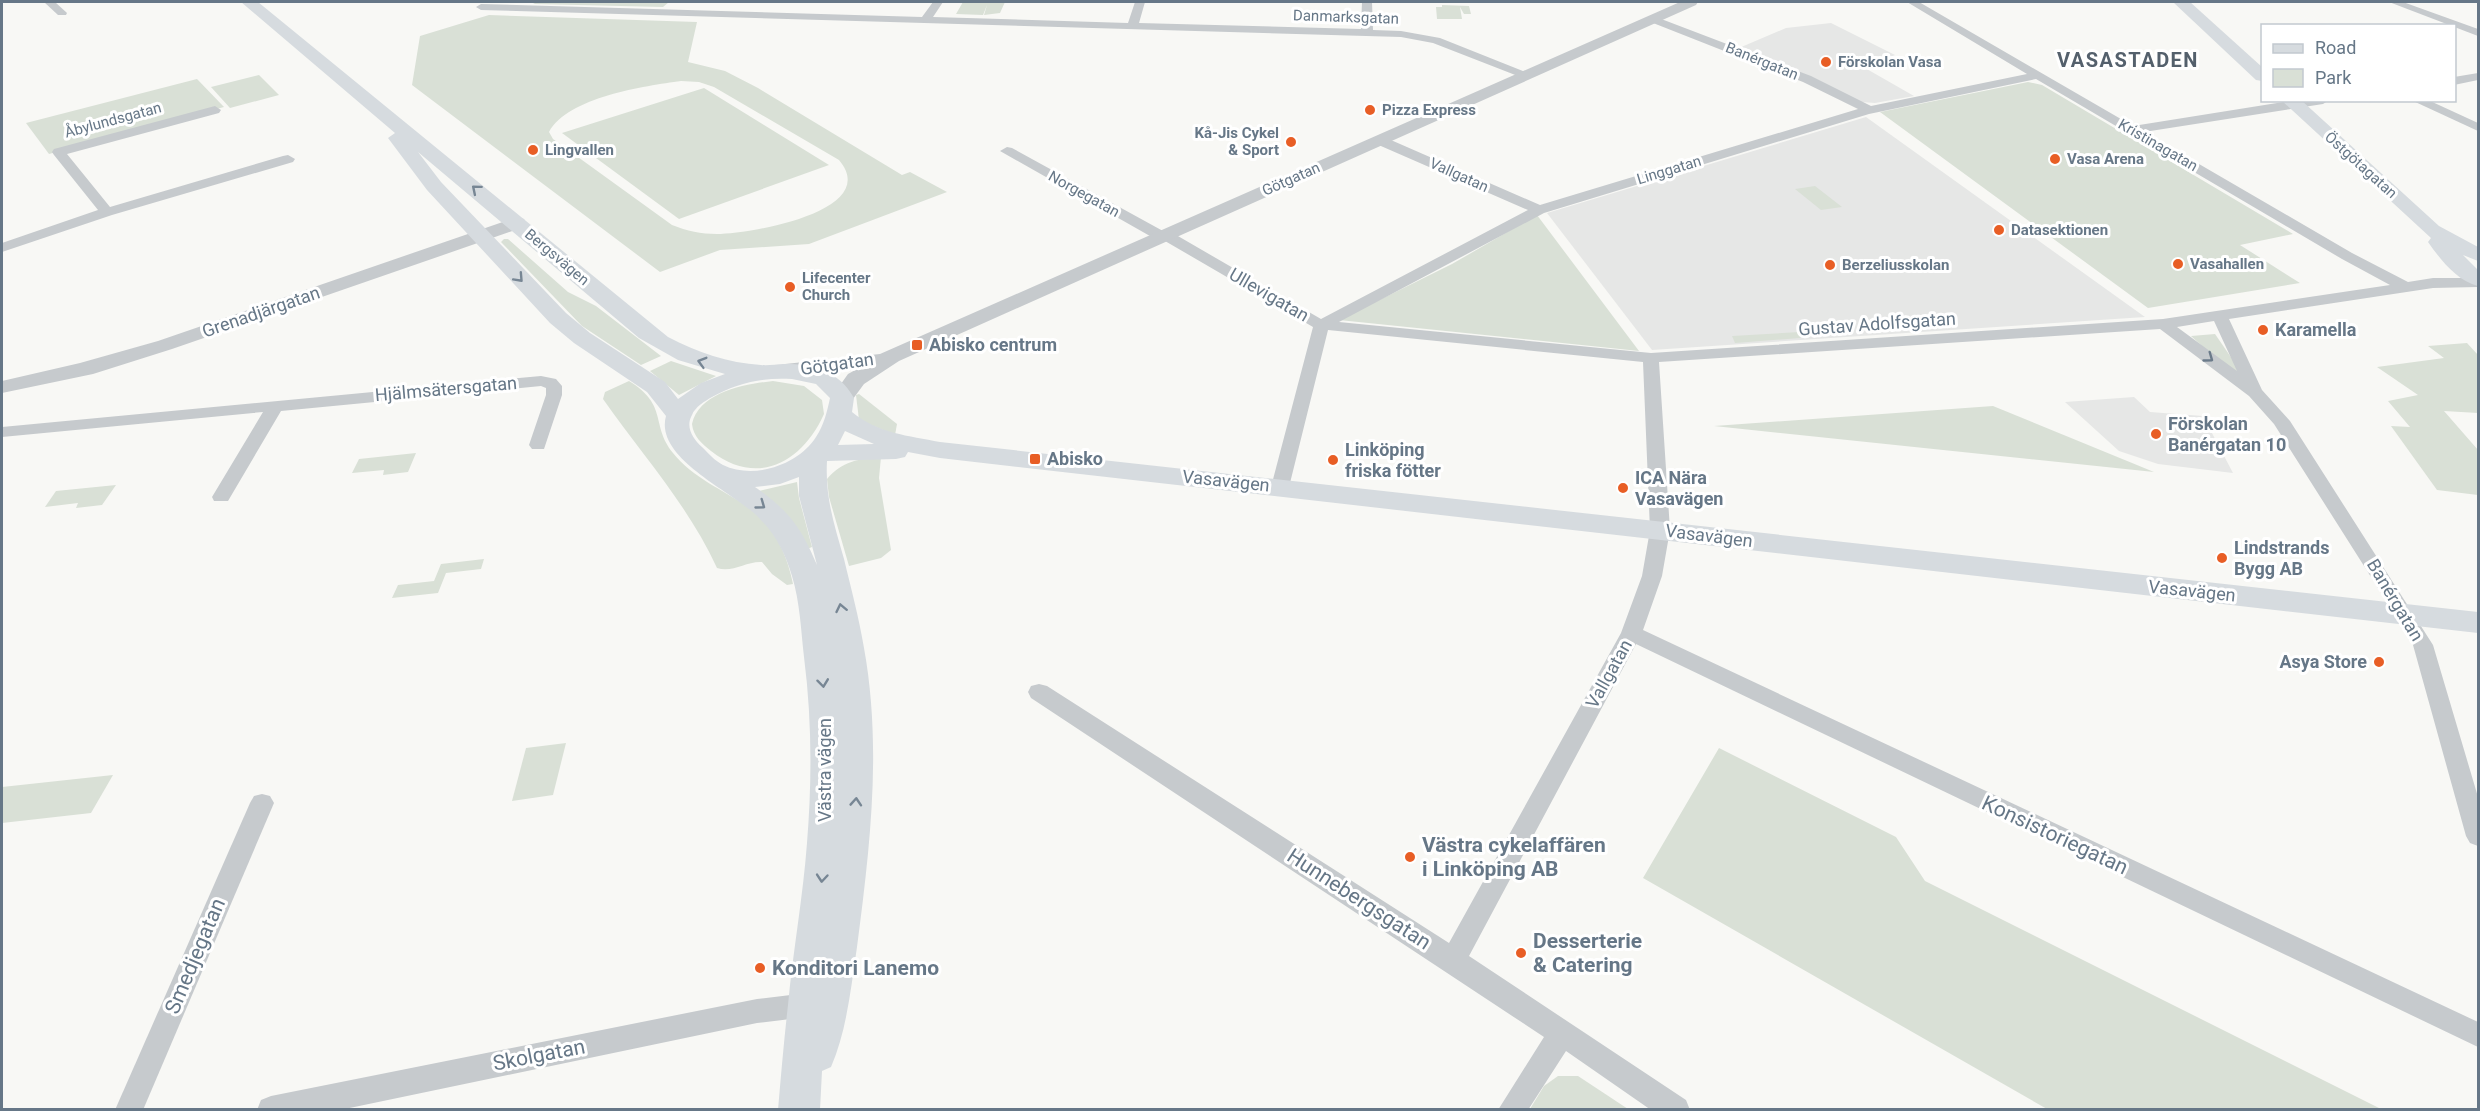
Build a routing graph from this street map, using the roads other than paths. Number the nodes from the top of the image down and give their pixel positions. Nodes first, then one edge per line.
1 (49, 2) edge
2 (249, 2) edge
3 (488, 2) edge
4 (725, 2) edge
5 (938, 2) edge
6 (1140, 2) edge
7 (1367, 2) edge
8 (1691, 2) edge
9 (1912, 2) edge
10 (2181, 2) edge
11 (2394, 2) edge
12 (62, 13) dead end
13 (714, 13) junction
14 (926, 19) junction
15 (1652, 19) junction
16 (2454, 24) edge
17 (2456, 25) edge
18 (1132, 26) junction
19 (1367, 33) junction
20 (2478, 33) edge
21 (1527, 75) junction
22 (2039, 75) junction
23 (2261, 75) edge
24 (2478, 77) edge
25 (2456, 81) edge
26 (2422, 102) edge
27 (2292, 103) edge
28 (373, 105) junction
29 (214, 110) dead end
30 (1869, 110) junction
31 (2478, 127) edge
32 (2132, 130) junction
33 (1379, 140) junction
34 (1007, 151) dead end
35 (288, 159) dead end
36 (1539, 210) junction
37 (107, 212) junction
38 (517, 223) junction
39 (479, 236) junction
40 (1164, 236) junction
41 (2, 248) edge
42 (2473, 268) edge
43 (2406, 287) junction
44 (2220, 316) junction
45 (2163, 324) junction
46 (1321, 325) junction
47 (891, 356) junction
48 (1650, 358) junction
49 (771, 371) junction
50 (2, 387) edge
51 (2255, 392) junction
52 (276, 405) junction
53 (840, 406) junction
54 (678, 415) junction
55 (2, 432) edge
56 (538, 445) dead end
57 (940, 450) junction
58 (817, 456) junction
59 (714, 471) junction
60 (1280, 487) junction
61 (221, 497) dead end
62 (1660, 530) junction
63 (2405, 614) junction
64 (2478, 623) edge
65 (1631, 633) junction
66 (1039, 692) dead end
67 (262, 802) dead end
68 (2478, 836) edge
69 (1453, 960) junction
70 (807, 1005) junction
71 (1562, 1033) junction
72 (2478, 1035) edge
73 (129, 1110) edge
74 (271, 1110) edge
75 (801, 1110) edge
76 (1512, 1110) edge
77 (1676, 1110) edge

1 - 12 street
2 - 28 main road, Bergsvägen
3 - 13 street, Danmarksgatan
4 - 13 street
5 - 14 street
6 - 18 street
7 - 19 street
8 - 15 street, Götgatan
9 - 22 street, Kristinagatan
10 - 23 main road
11 - 16 street
13 - 14 street, Danmarksgatan
14 - 18 street, Danmarksgatan
15 - 21 street, Götgatan
15 - 30 street, Banérgatan
17 - 20 street
18 - 19 street, Danmarksgatan
19 - 21 street, Danmarksgatan
21 - 33 street, Götgatan
22 - 30 street, Linggatan
22 - 32 street, Kristinagatan
24 - 25 street
26 - 31 street
27 - 32 street
27 - 42 main road, Östgötagatan
38 -> 28 main road, Bergsvägen
28 - 39 main road, Bergsvägen
29 - 37 street, Åbylundsgatan
30 - 36 street, Linggatan
32 - 43 street, Kristinagatan
33 - 36 street, Vallgatan
33 - 40 street, Götgatan
34 - 40 street, Norgegatan
35 - 37 street
36 - 46 street, Linggatan
37 - 41 street
38 - 39 street, Grenadjärgatan
49 -> 38 main road, Bergsvägen
39 - 50 street, Grenadjärgatan
39 -> 54 main road, Bergsvägen
40 - 46 street, Ullevigatan
40 - 47 street, Götgatan
42 - 43 street, Gustav Adolfsgatan
43 - 44 street, Gustav Adolfsgatan
44 - 45 street, Gustav Adolfsgatan
44 - 51 street, Banérgatan
45 - 48 street, Gustav Adolfsgatan
45 -> 51 street, Banérgatan
46 - 48 street, Gustav Adolfsgatan
46 - 60 street, Ullevigatan
47 - 49 street, Götgatan
47 - 53 street, Götgatan
48 - 62 street, Vallgatan
49 - 53 main road
49 - 54 main road
51 - 63 street, Banérgatan
52 - 55 street, Hjälmsätersgatan
52 - 56 street, Hjälmsätersgatan
52 - 61 street
53 - 57 main road, Vasavägen
53 - 58 main road
54 - 59 main road
57 - 58 main road, Vasavägen
57 - 60 main road, Vasavägen
58 - 59 main road
75 -> 58 main road, Västra vägen
59 -> 70 main road, Västra vägen
60 - 62 main road, Vasavägen
62 - 63 main road, Vasavägen
62 - 65 street, Vallgatan
63 - 64 main road, Vasavägen
63 - 68 street, Banérgatan
65 - 69 street, Vallgatan
65 - 72 street, Konsistoriegatan
66 - 69 street, Hunnebergsgatan
67 - 73 street, Smedjegatan
69 - 71 street, Hunnebergsgatan
70 - 74 street, Skolgatan
70 - 75 main road, Västra vägen
71 - 76 street
71 - 77 street, Hunnebergsgatan

